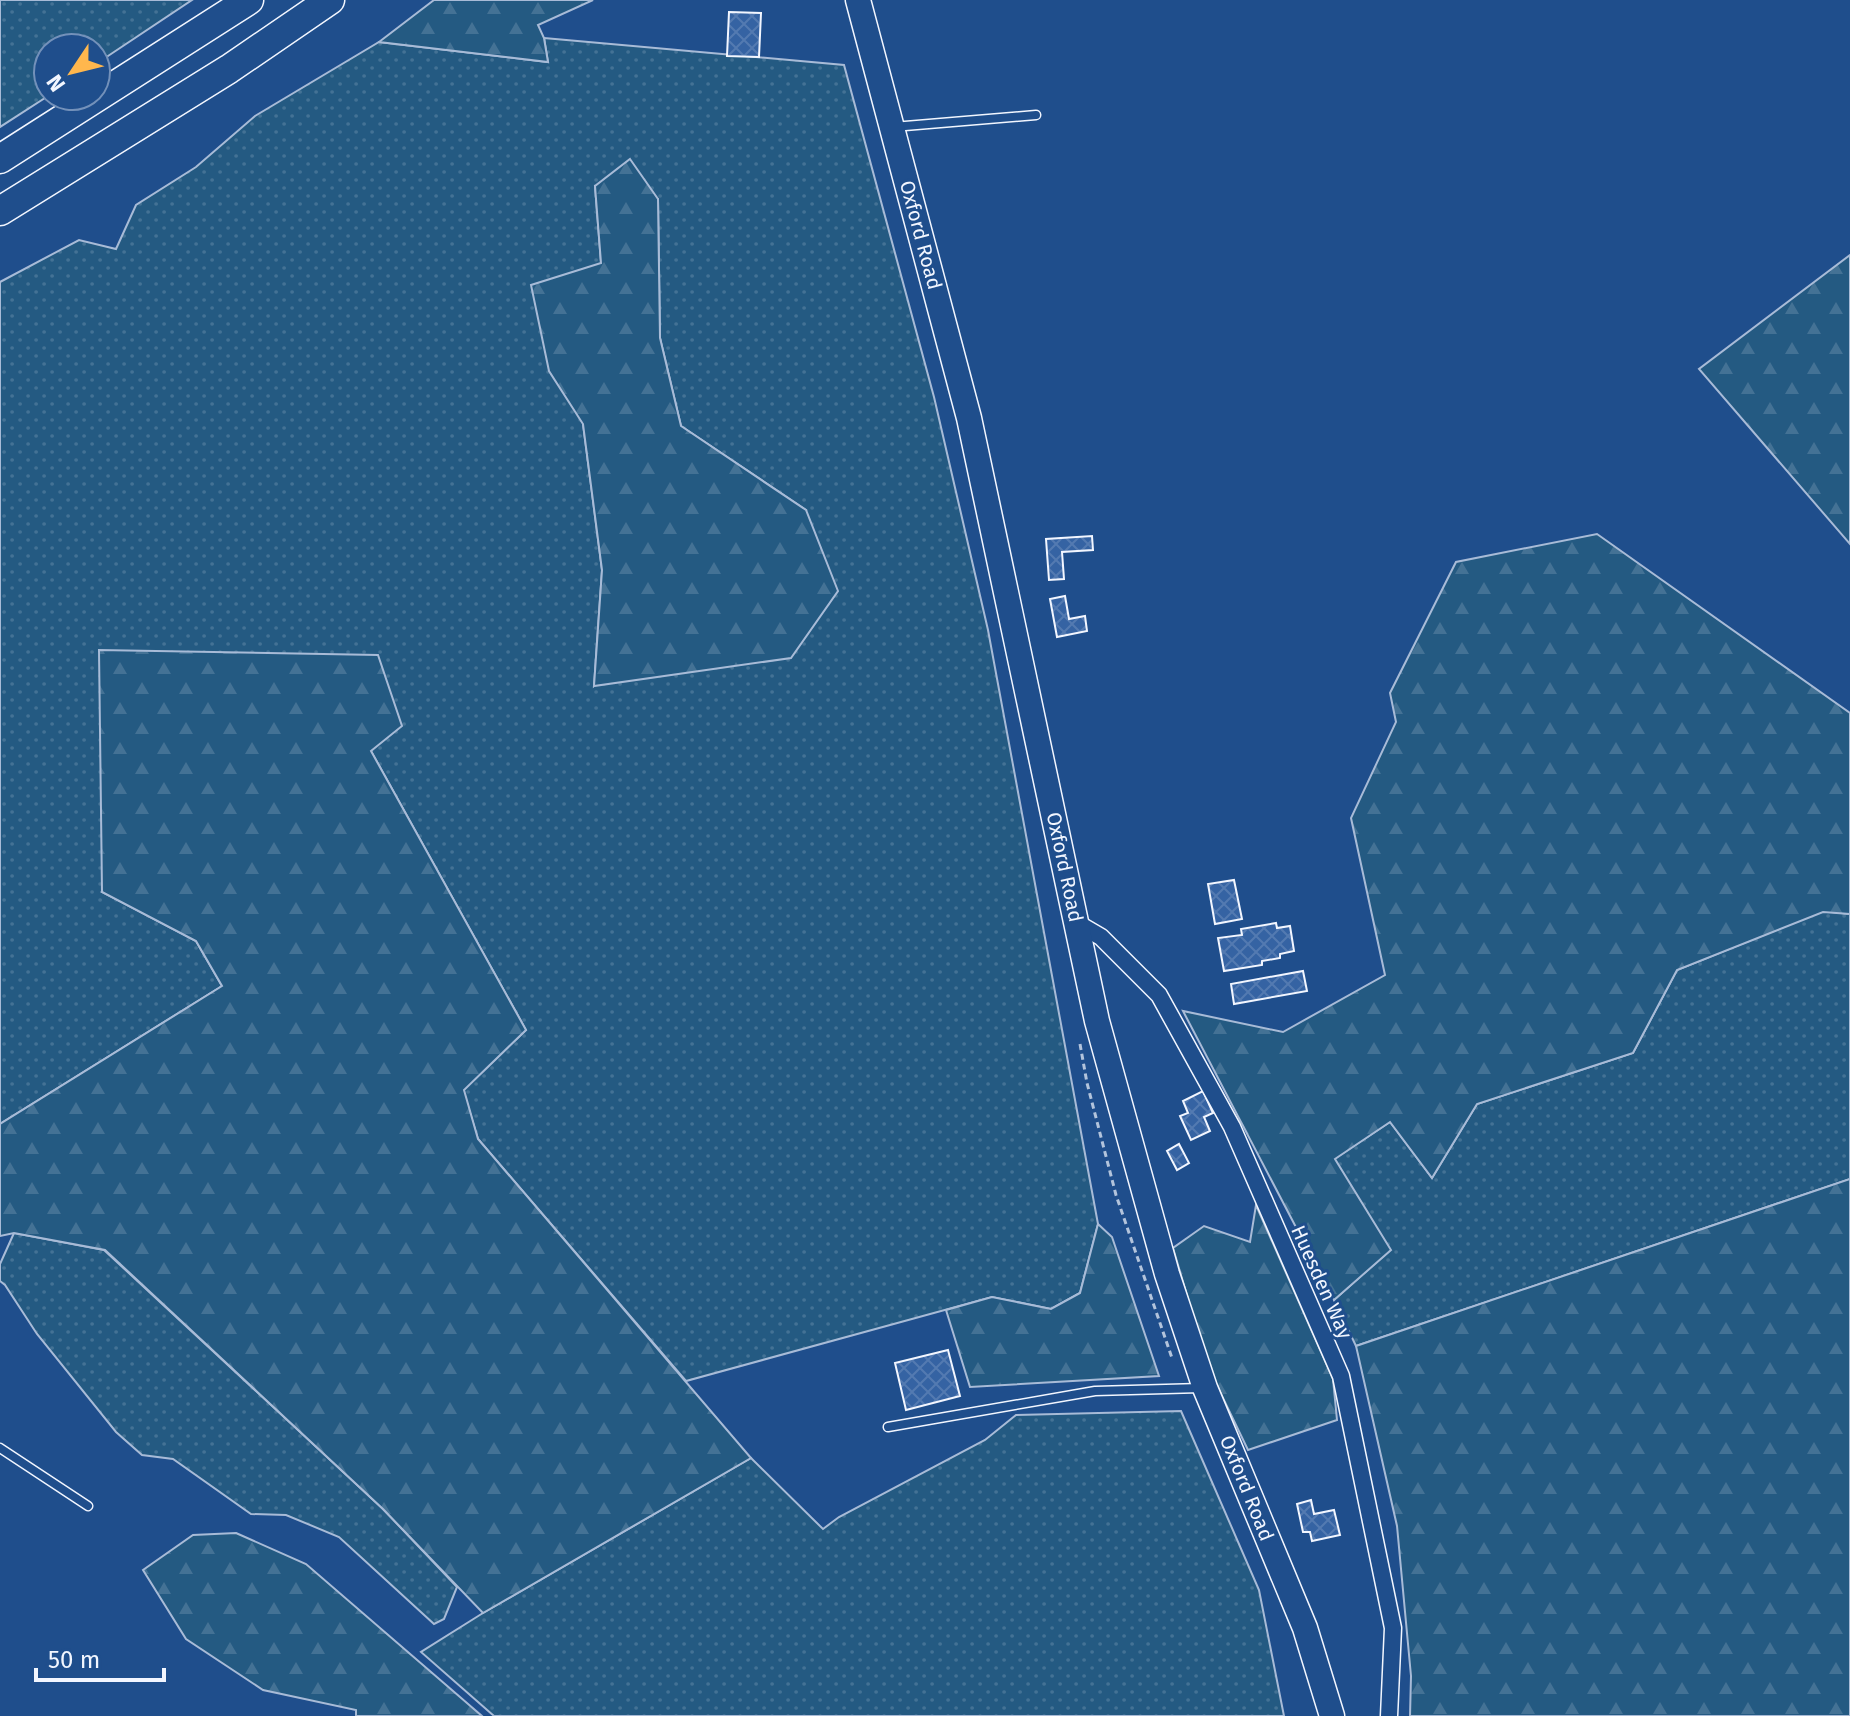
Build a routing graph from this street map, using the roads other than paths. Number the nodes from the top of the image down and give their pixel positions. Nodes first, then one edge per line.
1 (249, 0) edge
2 (330, 0) edge
3 (858, 0) edge
4 (1036, 115) dead end
5 (892, 127) junction
6 (0, 159) edge
7 (0, 211) edge
8 (1077, 923) junction
9 (1205, 1388) junction
10 (888, 1427) dead end
11 (0, 1448) edge
12 (88, 1506) dead end
13 (1332, 1716) edge
14 (1389, 1716) edge

1 - 6 highway
2 - 7 highway
3 - 5 main road, Oxford Road
4 - 5 lane
5 - 8 main road, Oxford Road
8 - 9 main road, Oxford Road
8 - 14 street, Huesden Way
9 - 10 lane
9 - 13 main road, Oxford Road
11 - 12 lane

